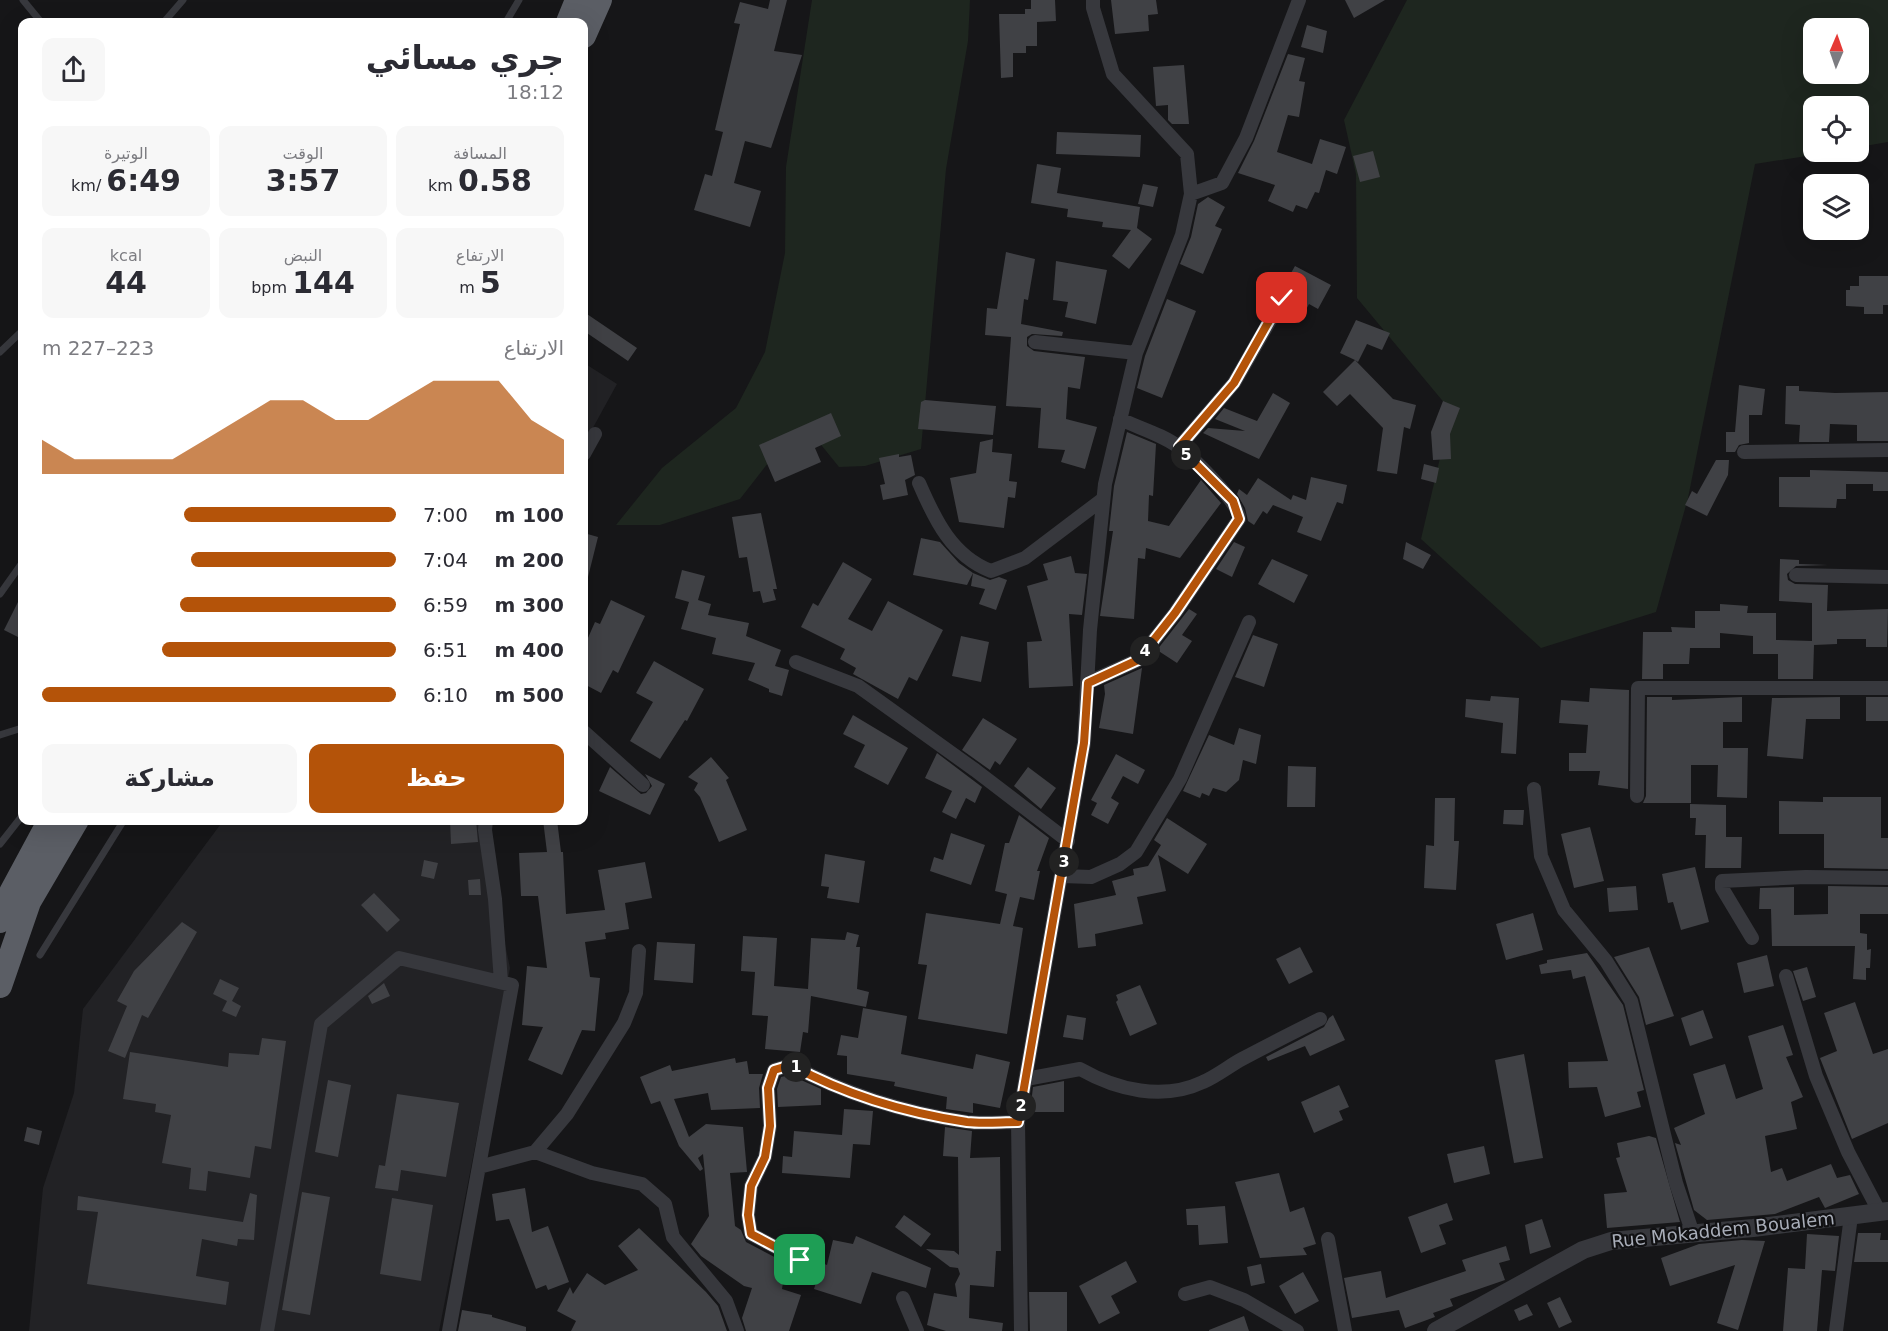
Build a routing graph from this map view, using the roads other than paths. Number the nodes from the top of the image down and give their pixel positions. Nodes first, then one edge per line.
1 (23, 0) edge
2 (183, 0) edge
3 (519, 0) edge
4 (577, 0) edge
5 (600, 0) edge
6 (1093, 0) edge
7 (1299, 0) edge
8 (38, 18) edge
9 (167, 18) edge
10 (508, 18) edge
11 (570, 18) edge
12 (588, 27) edge
13 (1191, 194) junction
14 (1282, 298) dead end
15 (18, 335) edge
16 (1035, 342) dead end
17 (0, 352) edge
18 (1136, 353) junction
19 (1120, 419) junction
20 (595, 434) dead end
21 (588, 447) edge
22 (1179, 447) junction
23 (1888, 450) edge
24 (1744, 452) dead end
25 (919, 483) dead end
26 (1103, 499) junction
27 (18, 569) edge
28 (1796, 575) dead end
29 (1888, 577) edge
30 (0, 594) edge
31 (1249, 622) dead end
32 (796, 662) dead end
33 (1088, 683) junction
34 (1888, 688) edge
35 (18, 729) edge
36 (0, 735) edge
37 (588, 736) edge
38 (643, 785) dead end
39 (1534, 789) dead end
40 (1637, 796) dead end
41 (18, 821) edge
42 (48, 825) edge
43 (73, 825) edge
44 (121, 825) edge
45 (486, 825) edge
46 (1068, 841) junction
47 (0, 844) edge
48 (1062, 876) junction
49 (1888, 878) edge
50 (0, 921) edge
51 (1752, 938) dead end
52 (639, 951) dead end
53 (40, 955) dead end
54 (1786, 976) dead end
55 (501, 982) junction
56 (0, 986) edge
57 (1320, 1019) dead end
58 (1026, 1079) junction
59 (1018, 1122) junction
60 (535, 1152) junction
61 (479, 1167) junction
62 (1884, 1212) edge
63 (1851, 1216) junction
64 (1693, 1234) junction
65 (1328, 1239) dead end
66 (800, 1260) dead end
67 (1185, 1294) dead end
68 (903, 1298) dead end
69 (267, 1331) edge
70 (449, 1331) edge
71 (737, 1331) edge
72 (917, 1331) edge
73 (1021, 1331) edge
74 (1297, 1331) edge
75 (1345, 1331) edge
76 (1436, 1331) edge
77 (1836, 1331) edge

1 - 8 lane
2 - 9 lane
3 - 10 lane
4 - 11 highway
5 - 12 highway
6 - 13 street
7 - 13 street
13 - 18 street
14 - 22 street
15 - 17 lane
16 - 18 street
18 - 19 street
19 - 22 street
19 - 26 street
20 - 21 street
22 - 33 street
23 - 24 street
25 - 26 street
26 - 33 street
27 - 30 lane
28 - 29 street
31 - 48 street
32 - 46 street
33 - 46 street
34 - 40 street
35 - 36 lane
37 - 38 street
39 - 64 street
41 - 47 lane
42 - 50 highway
43 - 56 highway
44 - 53 lane
45 - 55 street
46 - 48 street
48 - 58 street
49 - 51 street
52 - 60 street
54 - 62 street
55 - 61 street
55 - 69 street
57 - 58 street
58 - 59 street
59 - 66 street
59 - 73 street
60 - 61 street
60 - 71 street
61 - 70 street
62 - 63 street, Rue Mokaddem Boualem
63 - 64 street, Rue Mokaddem Boualem
63 - 77 street
64 - 76 street, Rue Mokaddem Boualem
65 - 75 street
67 - 74 street
68 - 72 street

